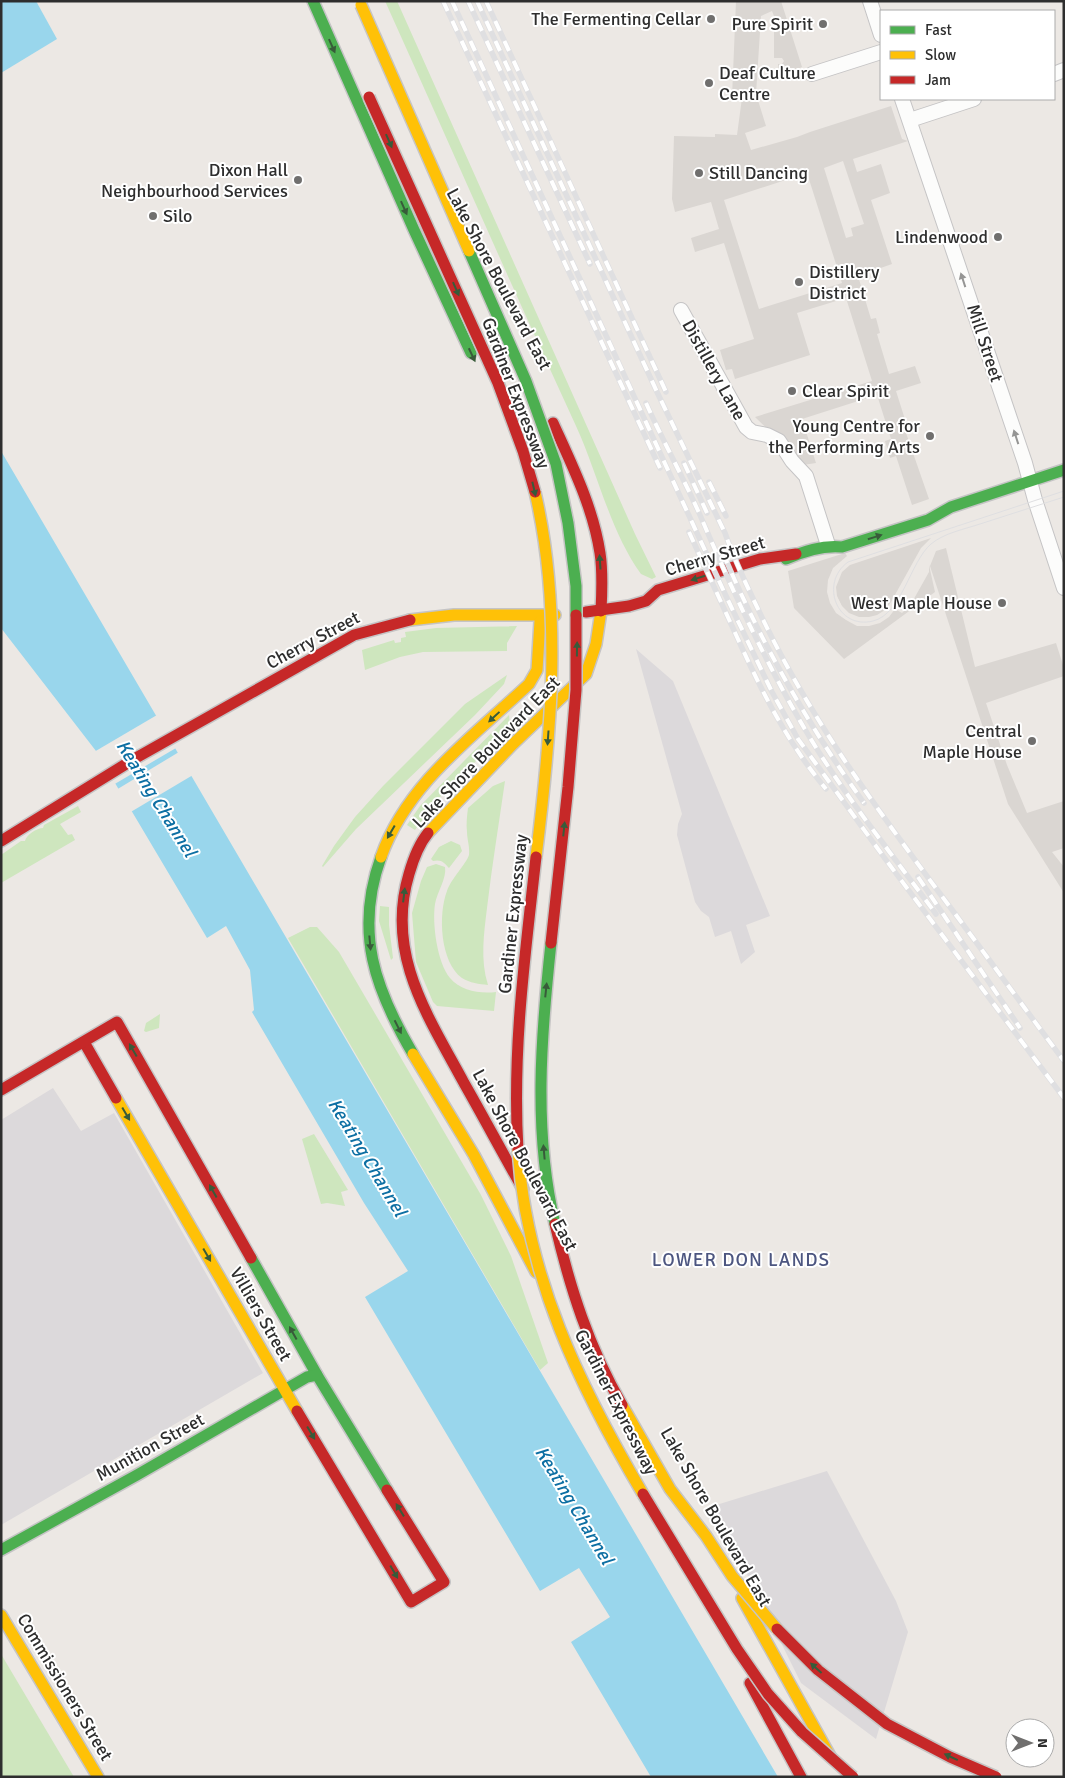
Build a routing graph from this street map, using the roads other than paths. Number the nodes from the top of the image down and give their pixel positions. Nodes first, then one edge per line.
1 (313, 1) edge
2 (348, 1) edge
3 (870, 1) edge
4 (360, 2) edge
5 (880, 32) edge
6 (880, 52) edge
7 (812, 74) dead end
8 (365, 88) dead end
9 (902, 100) edge
10 (971, 100) edge
11 (910, 120) junction
12 (681, 310) dead end
13 (474, 360) dead end
14 (1064, 470) edge
15 (1030, 481) junction
16 (951, 507) junction
17 (924, 508) dead end
18 (530, 529) dead end
19 (833, 541) junction
20 (796, 554) junction
21 (720, 583) dead end
22 (1064, 588) edge
23 (646, 601) junction
24 (662, 602) dead end
25 (601, 611) junction
26 (540, 616) junction
27 (1, 841) edge
28 (434, 1029) junction
29 (84, 1042) junction
30 (437, 1056) dead end
31 (439, 1075) dead end
32 (1, 1090) edge
33 (442, 1102) junction
34 (317, 1375) junction
35 (285, 1391) junction
36 (1, 1550) edge
37 (1, 1615) edge
38 (98, 1777) edge
39 (801, 1777) edge
40 (840, 1777) edge
41 (853, 1777) edge
42 (996, 1777) edge

1 -> 13 main road
25 -> 2 main road, Lake Shore Boulevard East
3 - 5 street
42 -> 4 main road, Gardiner Expressway, bridge
6 - 7 street
8 -> 41 main road, Gardiner Expressway, bridge
9 - 11 street, Mill Street
10 - 11 street
15 -> 11 street, Mill Street
12 - 19 street, Distillery Lane
14 - 15 main road, Cherry Street
15 - 16 main road, Cherry Street
15 - 22 street, Mill Street
16 - 17 main road, Cherry Street
19 -> 16 main road, Cherry Street
18 - 26 main road, Lake Shore Boulevard East
19 - 20 main road, Cherry Street
20 - 21 main road, Cherry Street
20 -> 23 main road, Cherry Street
23 - 24 main road, Cherry Street
23 - 25 main road, Cherry Street
25 - 26 main road, Cherry Street
28 -> 25 main road, Lake Shore Boulevard East
26 - 27 main road, Cherry Street
26 -> 33 main road, Lake Shore Boulevard East
28 - 30 main road
28 - 40 main road, Lake Shore Boulevard East
29 - 32 main road
34 -> 29 main road, Villiers Street
29 -> 35 main road, Villiers Street
31 - 33 main road
33 - 39 main road, Lake Shore Boulevard East
34 - 35 main road, Munition Street
35 -> 34 main road, Villiers Street
35 - 36 main road, Munition Street
37 - 38 main road, Commissioners Street

